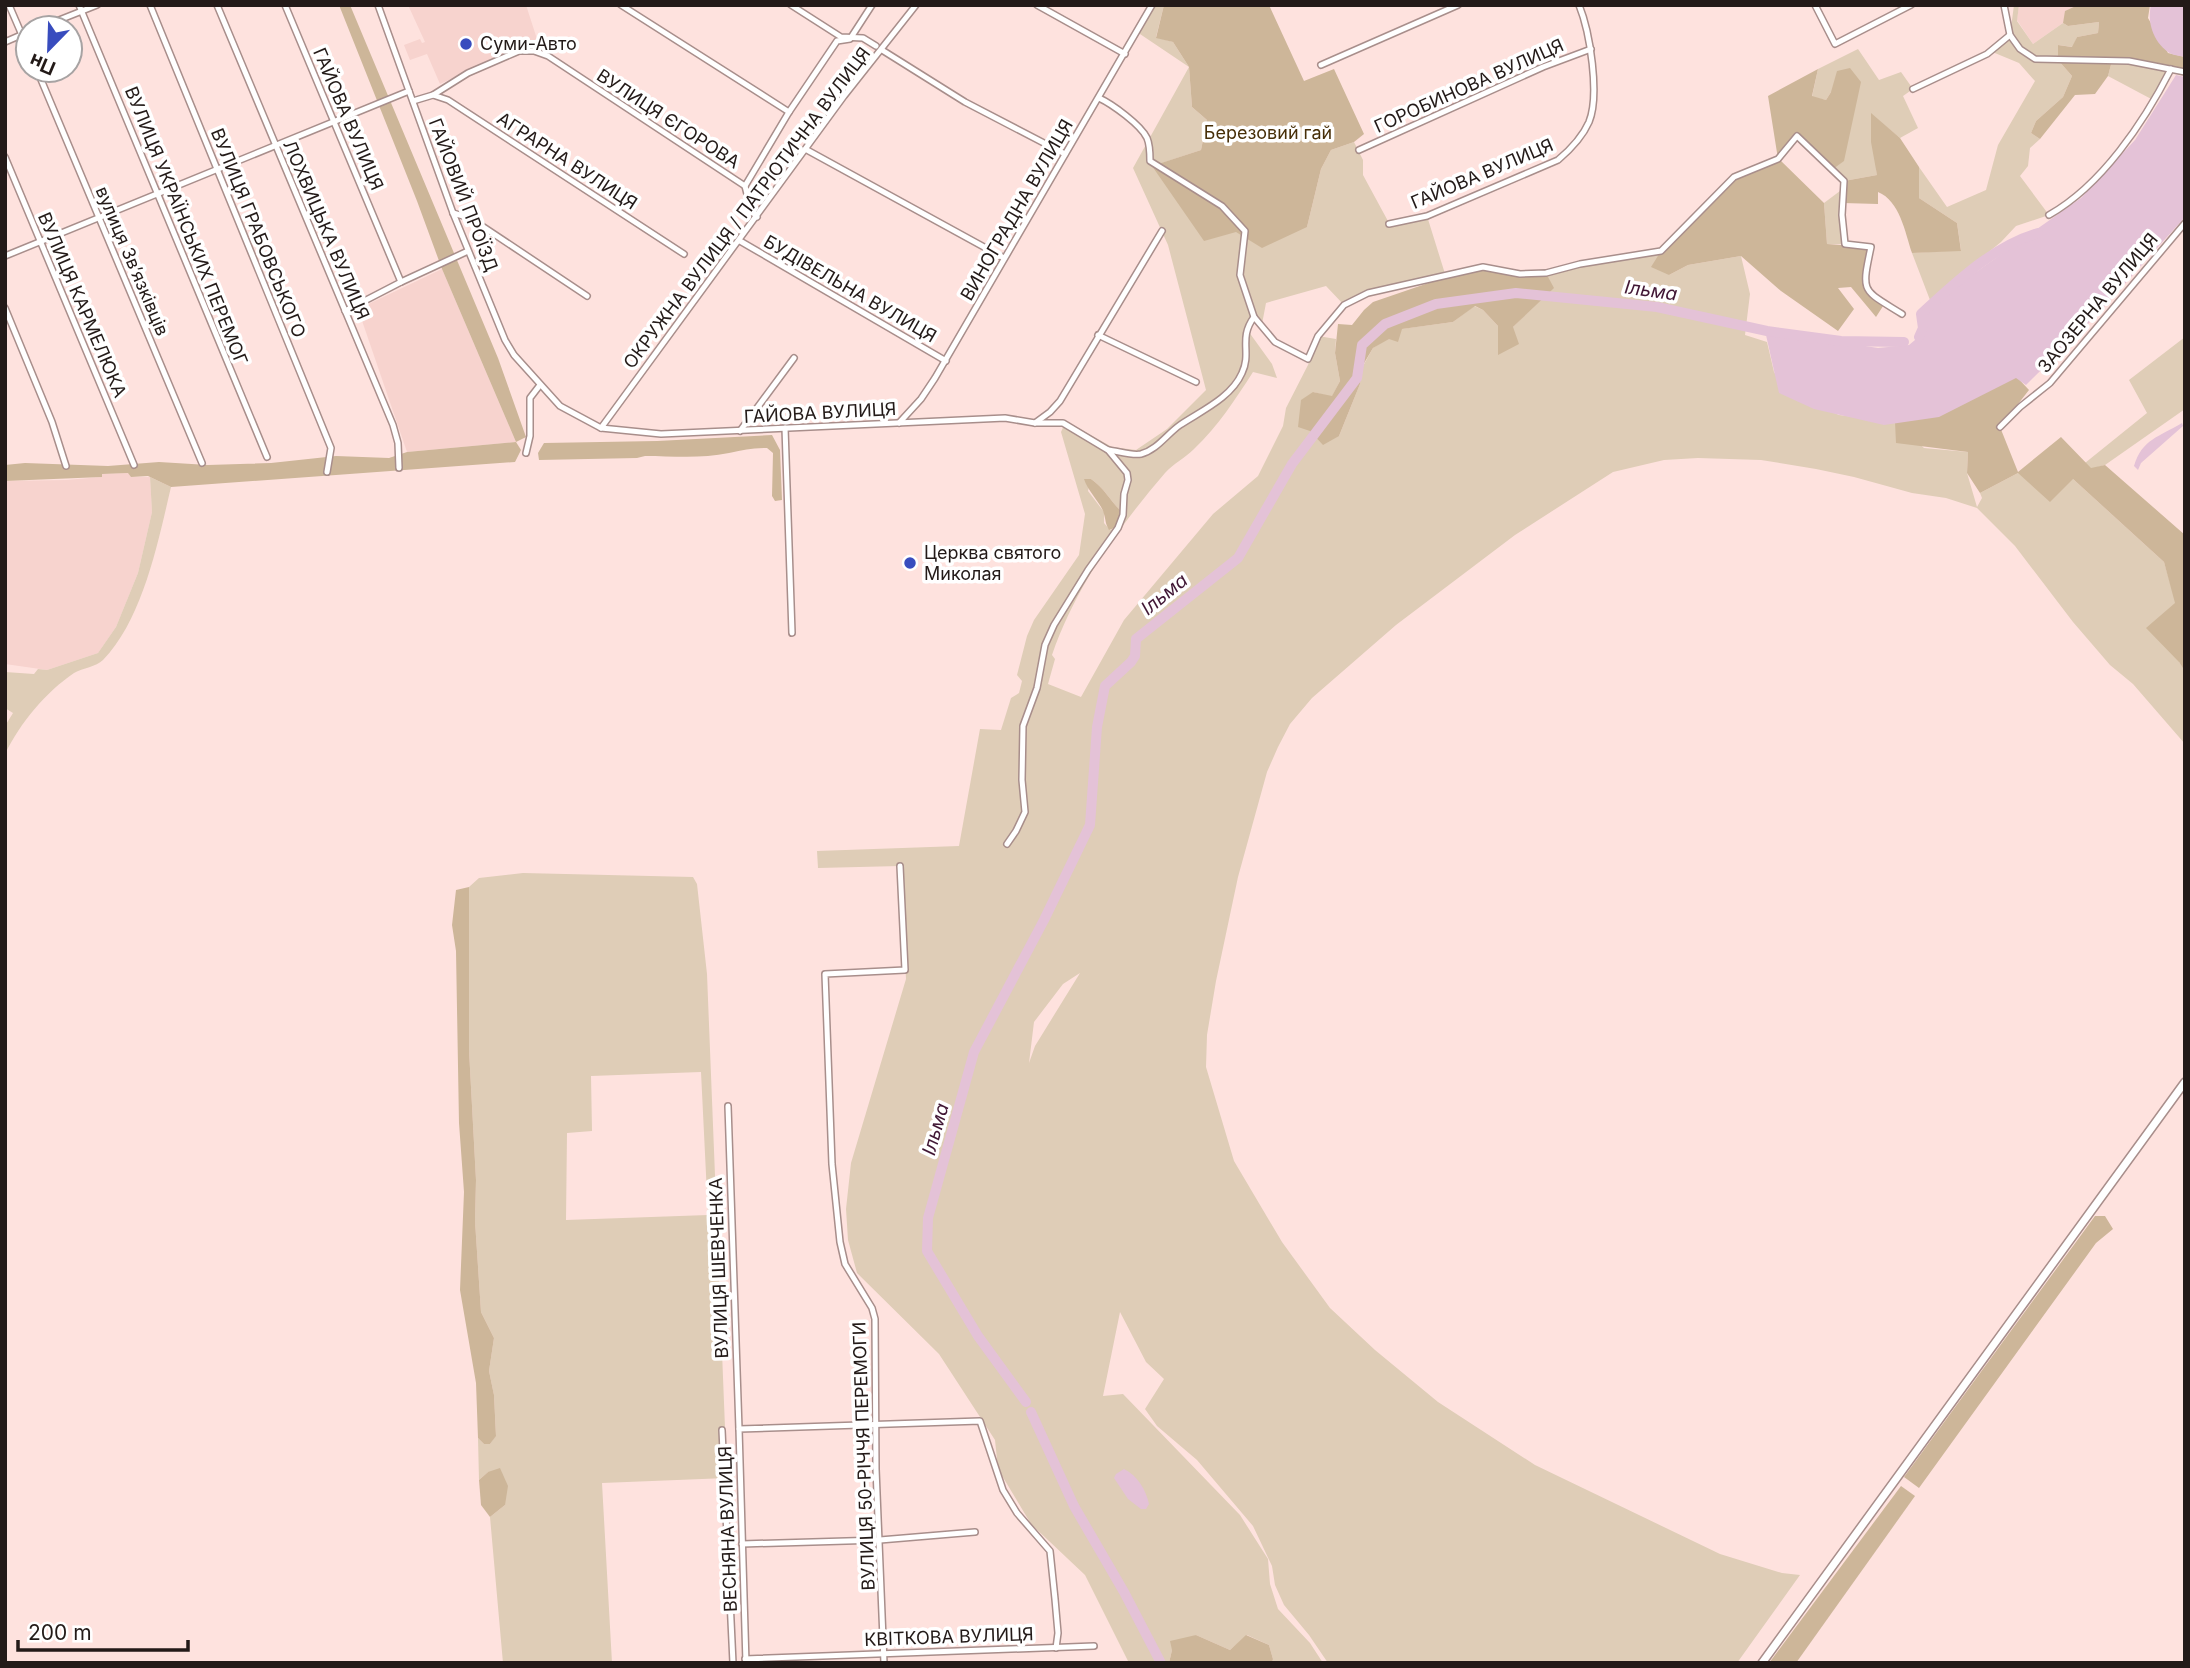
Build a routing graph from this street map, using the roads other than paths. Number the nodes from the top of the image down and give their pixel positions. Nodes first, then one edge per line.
1 (97, 5) edge
2 (150, 5) edge
3 (217, 5) edge
4 (285, 5) edge
5 (377, 5) edge
6 (621, 5) edge
7 (791, 5) edge
8 (872, 5) edge
9 (916, 5) edge
10 (1037, 5) edge
11 (1152, 5) edge
12 (1458, 5) edge
13 (1579, 5) edge
14 (1815, 5) edge
15 (1912, 5) edge
16 (2004, 5) edge
17 (81, 8) edge
18 (2010, 35) junction
19 (850, 39) junction
20 (879, 48) junction
21 (1591, 49) junction
22 (1125, 54) junction
23 (1321, 65) dead end
24 (2171, 69) junction
25 (2185, 72) edge
26 (43, 84) edge
27 (1913, 89) dead end
28 (409, 91) junction
29 (433, 95) junction
30 (1099, 98) junction
31 (1592, 100) joint
32 (413, 102) junction
33 (789, 112) junction
34 (335, 123) junction
35 (275, 147) junction
36 (807, 150) junction
37 (1359, 150) dead end
38 (1065, 154) junction
39 (5, 157) edge
40 (217, 170) junction
41 (745, 186) junction
42 (157, 193) junction
43 (453, 214) junction
44 (2049, 215) dead end
45 (757, 217) junction
46 (98, 218) junction
47 (2185, 223) edge
48 (1389, 224) dead end
49 (1161, 231) dead end
50 (40, 241) junction
51 (740, 241) junction
52 (468, 251) junction
53 (684, 254) dead end
54 (5, 256) edge
55 (1004, 258) junction
56 (401, 282) junction
57 (587, 296) dead end
58 (5, 307) edge
59 (345, 311) junction
60 (1902, 314) dead end
61 (1254, 317) junction
62 (1098, 335) junction
63 (794, 358) dead end
64 (946, 361) junction
65 (1196, 382) dead end
66 (540, 385) junction
67 (899, 423) junction
68 (1035, 423) junction
69 (2000, 427) dead end
70 (601, 428) junction
71 (785, 428) junction
72 (740, 431) junction
73 (1108, 450) junction
74 (526, 453) dead end
75 (267, 457) dead end
76 (202, 463) dead end
77 (134, 465) dead end
78 (66, 466) dead end
79 (400, 468) dead end
80 (327, 472) dead end
81 (792, 633) dead end
82 (1007, 844) dead end
83 (900, 866) dead end
84 (2185, 1083) edge
85 (728, 1106) dead end
86 (876, 1425) junction
87 (739, 1429) junction
88 (722, 1430) dead end
89 (975, 1532) dead end
90 (880, 1540) junction
91 (742, 1544) junction
92 (1094, 1646) dead end
93 (1056, 1648) junction
94 (884, 1653) junction
95 (806, 1660) edge
96 (746, 1661) edge
97 (733, 1663) edge
98 (884, 1663) edge
99 (1762, 1663) edge

1 - 17 street
2 - 40 street, ВУЛИЦЯ ГРАБОВСЬКОГО
3 - 35 street, ЛОХВИЦЬКА ВУЛИЦЯ
4 - 34 street, ГАЙОВА ВУЛИЦЯ
5 - 28 street, ГАЙОВИЙ ПРОЇЗД
6 - 33 street
7 - 19 street
8 - 19 street
9 - 20 street, ОКРУЖНА ВУЛИЦЯ / ПАТРІОТИЧНА ВУЛИЦЯ
10 - 22 street
11 - 22 street, ВИНОГРАДНА ВУЛИЦЯ
12 - 23 street
13 - 21 street, ГОРОБИНОВА ВУЛИЦЯ
14 - 15 street
16 - 18 street
17 - 42 street, ВУЛИЦЯ УКРАЇНСЬКИХ ПЕРЕМОГ
18 - 24 street
18 - 27 street
19 - 20 street
19 - 33 street
20 - 36 street, ОКРУЖНА ВУЛИЦЯ / ПАТРІОТИЧНА ВУЛИЦЯ
20 - 38 street
21 - 31 street, ГОРОБИНОВА ВУЛИЦЯ
21 - 37 street, ГОРОБИНОВА ВУЛИЦЯ
22 - 30 street, ВИНОГРАДНА ВУЛИЦЯ
24 - 25 street
24 - 44 street
26 - 46 street, вулиця Звʼязківців
28 - 32 street, ГАЙОВИЙ ПРОЇЗД
28 - 34 street
29 - 32 street
29 - 41 street, ВУЛИЦЯ ЄГОРОВА
29 - 53 street, АГРАРНА ВУЛИЦЯ
30 - 38 street, ВИНОГРАДНА ВУЛИЦЯ
30 - 61 street
31 - 48 street, ГАЙОВА ВУЛИЦЯ
32 - 43 street, ГАЙОВИЙ ПРОЇЗД
33 - 41 street
34 - 35 street
34 - 56 street, ГАЙОВА ВУЛИЦЯ
35 - 40 street
35 - 59 street, ЛОХВИЦЬКА ВУЛИЦЯ
36 - 45 street, ОКРУЖНА ВУЛИЦЯ / ПАТРІОТИЧНА ВУЛИЦЯ
36 - 55 street
38 - 55 street, ВИНОГРАДНА ВУЛИЦЯ
39 - 50 street, ВУЛИЦЯ КАРМЕЛЮКА
40 - 42 street
40 - 80 street, ВУЛИЦЯ ГРАБОВСЬКОГО
41 - 45 street, ВУЛИЦЯ ЄГОРОВА
42 - 46 street
42 - 75 street, ВУЛИЦЯ УКРАЇНСЬКИХ ПЕРЕМОГ
43 - 52 street, ГАЙОВИЙ ПРОЇЗД
43 - 57 street
45 - 51 street, ОКРУЖНА ВУЛИЦЯ / ПАТРІОТИЧНА ВУЛИЦЯ
46 - 50 street
46 - 76 street, вулиця Звʼязківців
47 - 69 street, ЗАОЗЕРНА ВУЛИЦЯ
49 - 62 street
50 - 54 street
50 - 77 street, ВУЛИЦЯ КАРМЕЛЮКА
51 - 64 street, БУДІВЕЛЬНА ВУЛИЦЯ
51 - 70 street, ОКРУЖНА ВУЛИЦЯ / ПАТРІОТИЧНА ВУЛИЦЯ
52 - 56 street
52 - 66 street, ГАЙОВИЙ ПРОЇЗД
55 - 64 street, ВИНОГРАДНА ВУЛИЦЯ
56 - 59 street
58 - 78 street
59 - 79 street, ЛОХВИЦЬКА ВУЛИЦЯ
60 - 61 street
61 - 73 street
62 - 65 street
62 - 68 street
63 - 72 street
64 - 67 street, ВИНОГРАДНА ВУЛИЦЯ
66 - 70 street, ГАЙОВА ВУЛИЦЯ
66 - 74 street
67 - 68 street, ГАЙОВА ВУЛИЦЯ
67 - 71 street, ГАЙОВА ВУЛИЦЯ
68 - 73 street, ГАЙОВА ВУЛИЦЯ
70 - 72 street, ГАЙОВА ВУЛИЦЯ
71 - 72 street, ГАЙОВА ВУЛИЦЯ
71 - 81 street
73 - 82 street
83 - 86 street, ВУЛИЦЯ 50-РІЧЧЯ ПЕРЕМОГИ
84 - 99 street
85 - 87 street, ВУЛИЦЯ ШЕВЧЕНКА
86 - 87 street, ВЕСНЯНА ВУЛИЦЯ
86 - 90 street, ВУЛИЦЯ 50-РІЧЧЯ ПЕРЕМОГИ
86 - 93 street, ВЕСНЯНА ВУЛИЦЯ
87 - 91 street, ВЕСНЯНА ВУЛИЦЯ
88 - 97 street
89 - 90 street
90 - 91 street
90 - 94 street, ВУЛИЦЯ 50-РІЧЧЯ ПЕРЕМОГИ
91 - 96 street, ВЕСНЯНА ВУЛИЦЯ
92 - 93 street, КВІТКОВА ВУЛИЦЯ
93 - 94 street, КВІТКОВА ВУЛИЦЯ
94 - 95 street, КВІТКОВА ВУЛИЦЯ
94 - 98 street, ВУЛИЦЯ 50-РІЧЧЯ ПЕРЕМОГИ
95 - 96 street, КВІТКОВА ВУЛИЦЯ

